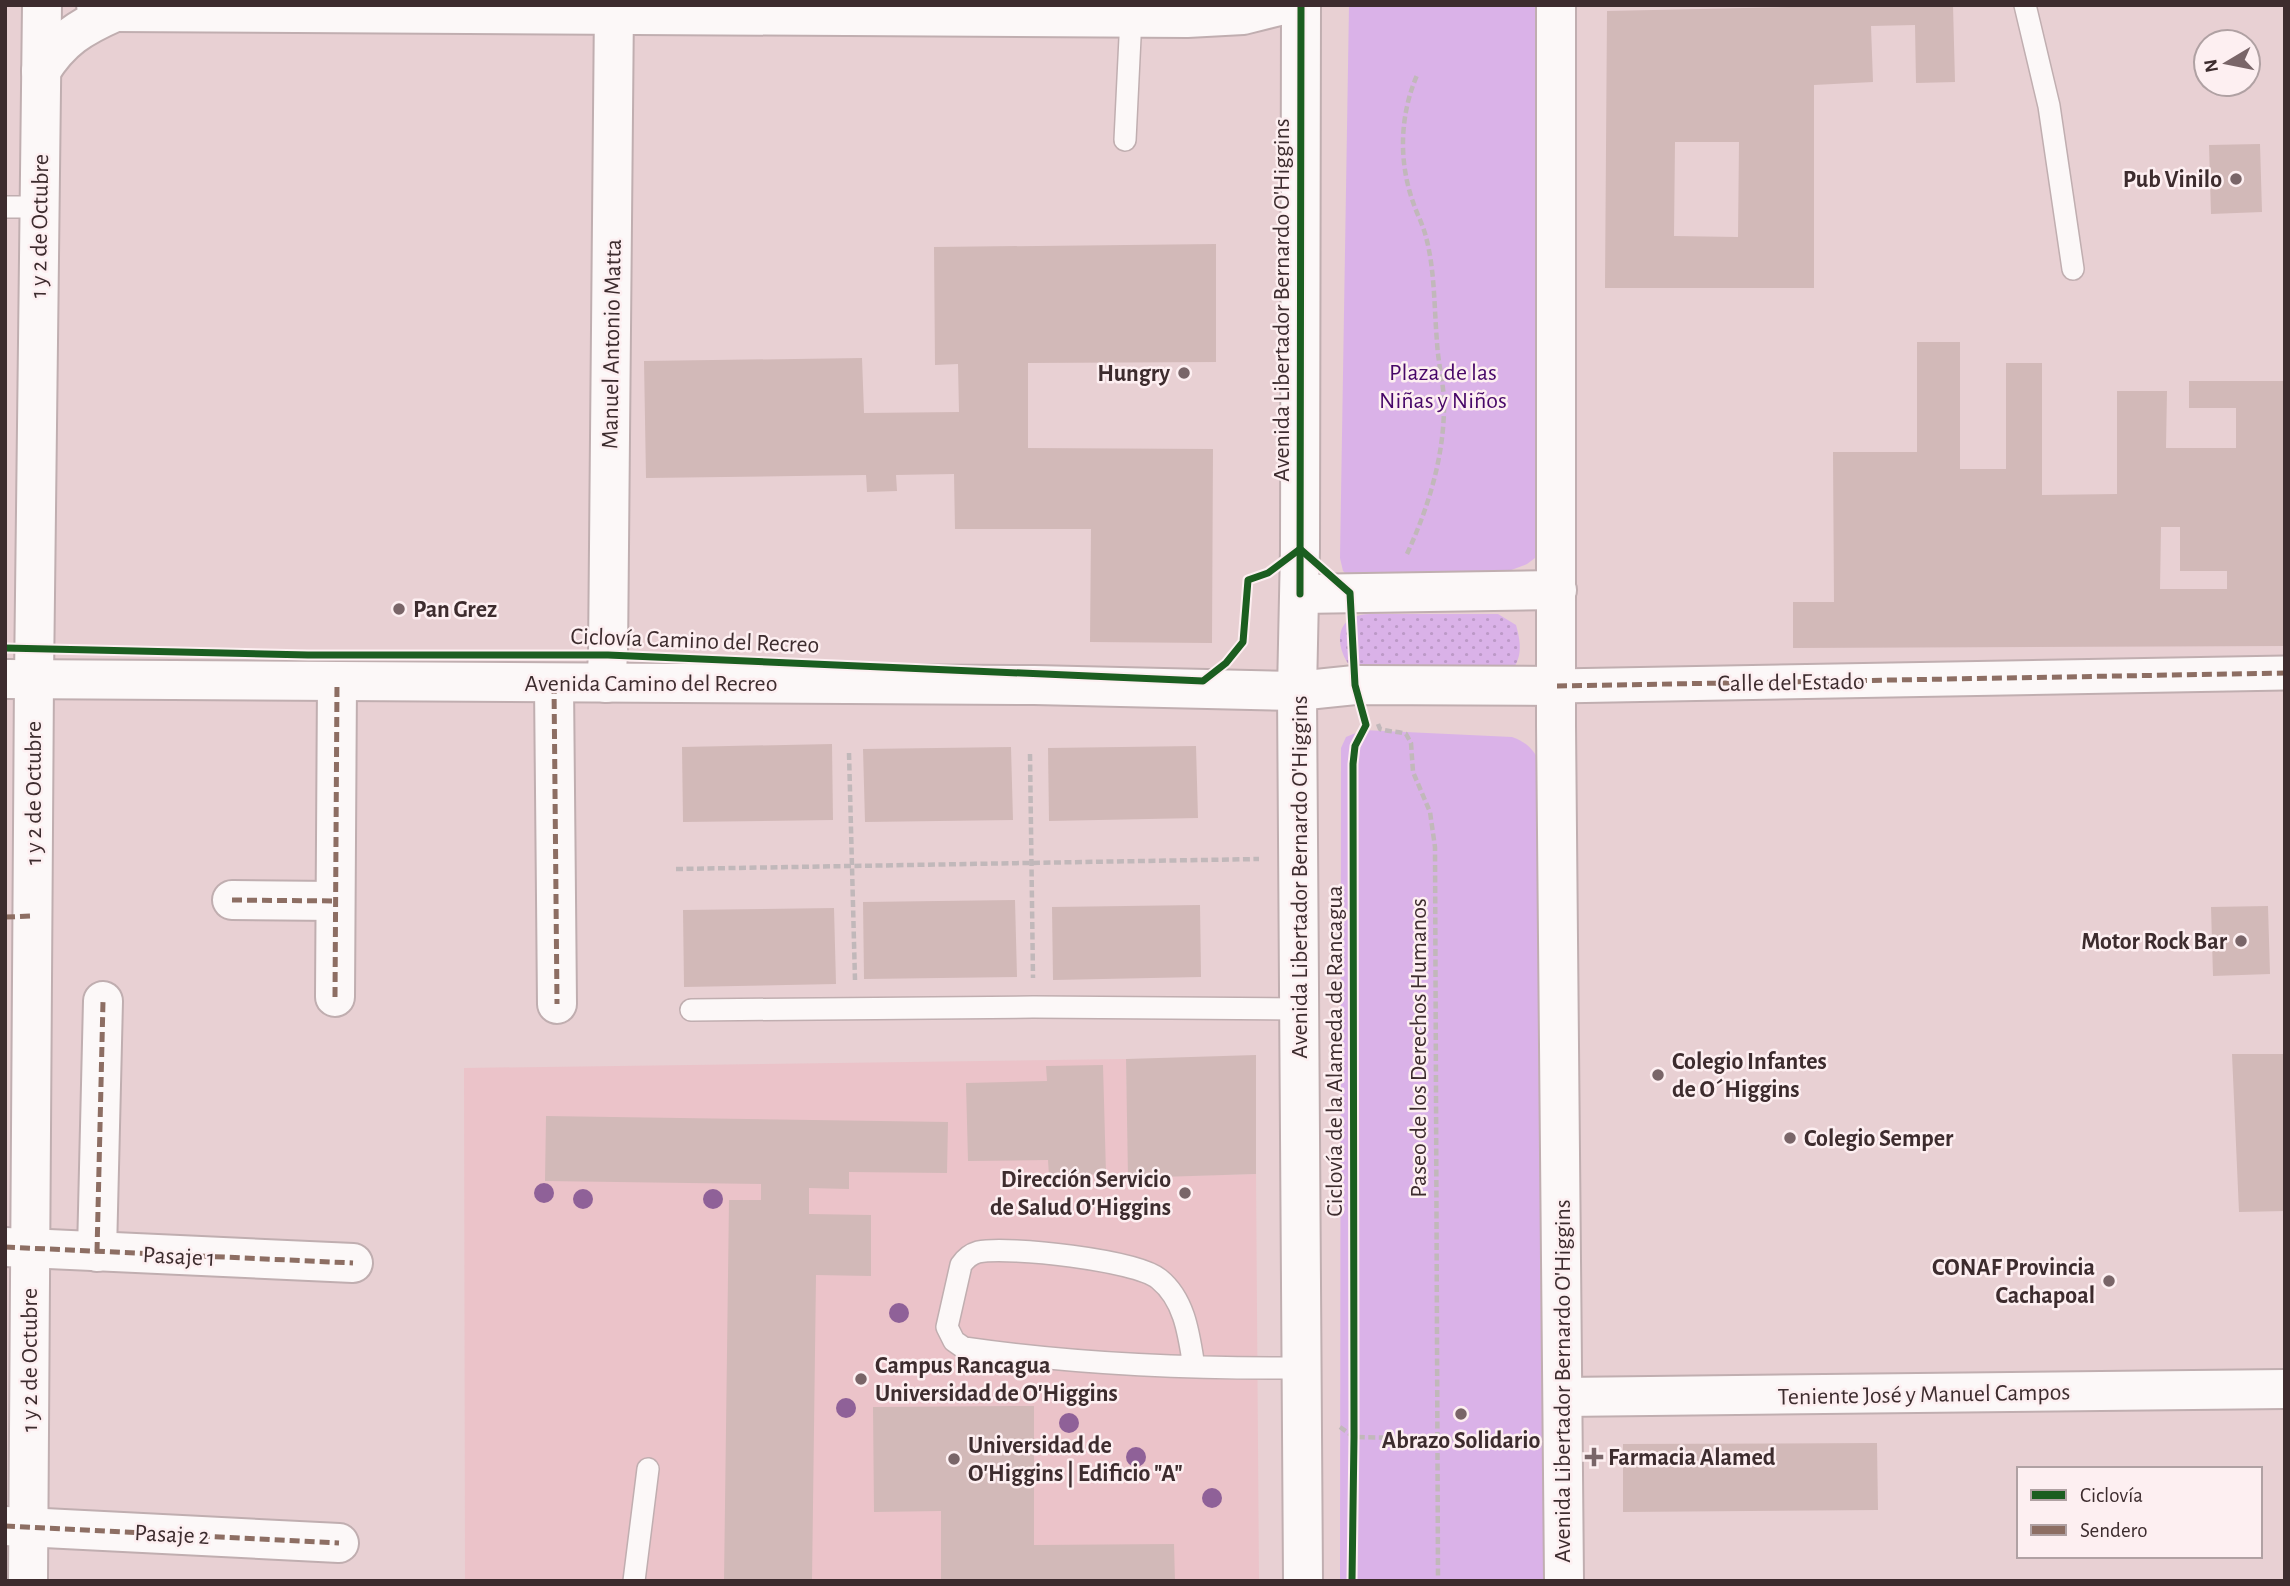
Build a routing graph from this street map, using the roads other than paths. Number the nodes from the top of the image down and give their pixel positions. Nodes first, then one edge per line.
1 (42, 5) edge
2 (1283, 5) edge
3 (1301, 5) edge
4 (1556, 5) edge
5 (2025, 5) edge
6 (105, 8) edge
7 (614, 10) edge
8 (1131, 17) junction
9 (41, 71) junction
10 (1125, 140) dead end
11 (22, 207) edge
12 (2073, 269) dead end
13 (1557, 590) junction
14 (1300, 594) junction
15 (2285, 673) edge
16 (20, 679) edge
17 (337, 682) junction
18 (606, 682) junction
19 (554, 684) junction
20 (1557, 686) junction
21 (1297, 691) junction
22 (232, 900) dead end
23 (335, 901) junction
24 (18, 917) edge
25 (335, 997) dead end
26 (103, 1001) dead end
27 (557, 1004) dead end
28 (1300, 1009) junction
29 (691, 1010) dead end
30 (17, 1247) edge
31 (97, 1252) junction
32 (353, 1263) dead end
33 (1194, 1367) junction
34 (1302, 1368) junction
35 (2285, 1390) edge
36 (1563, 1398) junction
37 (648, 1469) dead end
38 (16, 1526) edge
39 (339, 1543) dead end
40 (28, 1581) edge
41 (634, 1581) edge
42 (1303, 1581) edge
43 (1564, 1581) edge

1 - 9 street, 1 y 2 de Octubre
2 - 8 street
3 - 14 street, Avenida Libertador Bernardo O'Higgins
4 - 13 street, Avenida Libertador Bernardo O'Higgins
5 - 12 lane
6 - 7 street
6 - 9 street
7 - 8 street
7 - 18 street, Manuel Antonio Matta
8 - 10 lane
9 - 11 street, 1 y 2 de Octubre
11 - 16 street, 1 y 2 de Octubre
13 - 14 street
13 - 20 street, Avenida Libertador Bernardo O'Higgins
14 - 21 street, Avenida Libertador Bernardo O'Higgins
15 - 20 street, Calle del Estado
16 - 17 street, Avenida Camino del Recreo
16 - 24 street, 1 y 2 de Octubre
17 - 19 street, Avenida Camino del Recreo
17 - 23 street
18 - 19 street, Avenida Camino del Recreo
18 - 21 street, Avenida Camino del Recreo
19 - 27 street
20 - 21 street, Calle del Estado
20 - 36 street, Avenida Libertador Bernardo O'Higgins
21 - 28 street, Avenida Libertador Bernardo O'Higgins
22 - 23 street
23 - 25 street
24 - 30 street, 1 y 2 de Octubre
26 - 31 street
28 - 29 lane
28 - 34 street, Avenida Libertador Bernardo O'Higgins
30 - 31 street, Pasaje 1
30 - 38 street, 1 y 2 de Octubre
31 - 32 street, Pasaje 1
33 - 33 lane
33 - 34 lane
34 - 42 street, Avenida Libertador Bernardo O'Higgins
35 - 36 street, Teniente José y Manuel Campos
36 - 43 street, Avenida Libertador Bernardo O'Higgins
37 - 41 lane
38 - 39 street, Pasaje 2
38 - 40 street, 1 y 2 de Octubre

